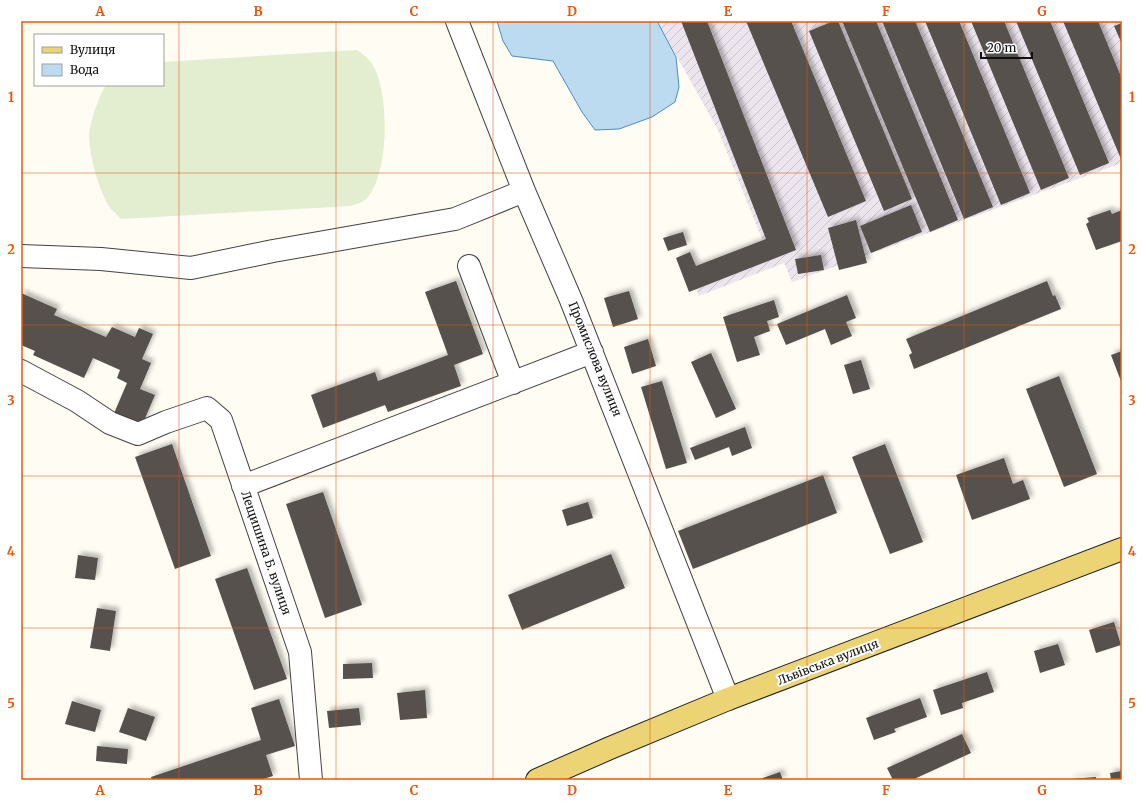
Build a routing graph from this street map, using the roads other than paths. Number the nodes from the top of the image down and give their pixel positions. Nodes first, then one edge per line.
1 (456, 21) edge
2 (524, 191) junction
3 (21, 256) edge
4 (469, 266) dead end
5 (592, 352) junction
6 (21, 371) edge
7 (513, 383) junction
8 (243, 486) junction
9 (1122, 549) edge
10 (728, 699) junction
11 (311, 780) edge
12 (537, 780) edge

1 - 2 street, Промислова вулиця
2 - 3 street
2 - 5 street, Промислова вулиця
4 - 7 street
5 - 7 street
5 - 10 street, Промислова вулиця
6 - 8 street, Лещишина Б. вулиця
7 - 8 street
8 - 11 street, Лещишина Б. вулиця
9 - 10 main road, Львівська вулиця
10 - 12 main road, Львівська вулиця

